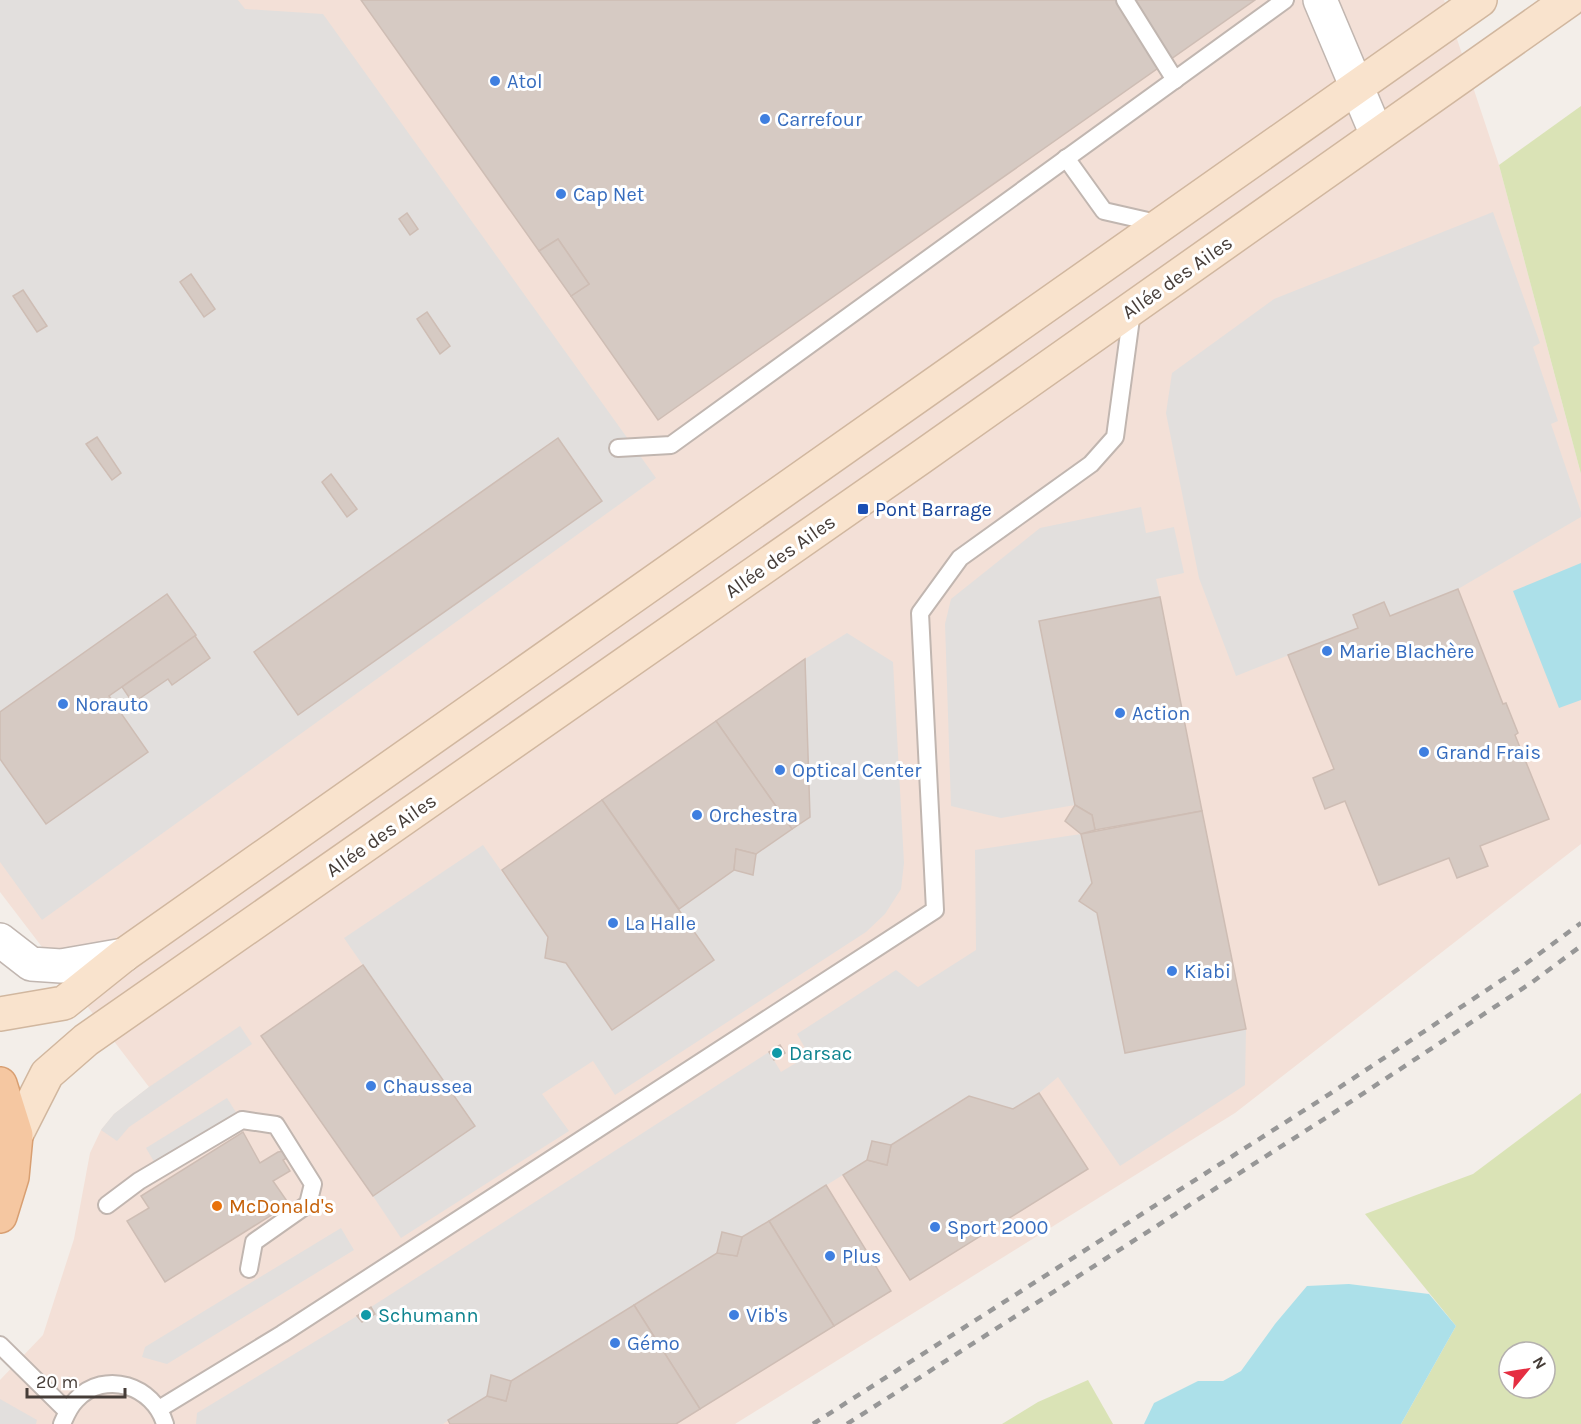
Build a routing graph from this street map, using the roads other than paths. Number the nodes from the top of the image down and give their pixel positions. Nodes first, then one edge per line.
1 (1125, 0) edge
2 (1285, 0) edge
3 (1320, 0) edge
4 (1569, 0) edge
5 (1465, 5) edge
6 (1175, 80) junction
7 (1357, 87) junction
8 (1377, 135) junction
9 (1066, 159) junction
10 (1162, 225) junction
11 (1132, 309) junction
12 (618, 448) dead end
13 (0, 940) edge
14 (124, 955) junction
15 (0, 1014) edge
16 (0, 1084) edge
17 (16, 1135) junction
18 (107, 1205) dead end
19 (0, 1216) edge
20 (249, 1269) dead end
21 (0, 1345) edge
22 (162, 1417) edge
23 (65, 1418) edge

1 - 6 lane
2 - 6 lane
3 - 7 street
4 - 8 main road, Allée des Ailes
5 - 7 main road
6 - 9 lane
7 - 8 street
7 - 10 main road
8 - 11 main road, Allée des Ailes
9 - 10 lane
9 - 12 lane
10 - 14 main road
11 - 17 main road, Allée des Ailes
11 - 22 lane
13 - 14 street
14 - 15 main road
16 - 17 main road
17 - 19 main road
18 - 20 lane
21 - 23 lane
22 - 23 lane

